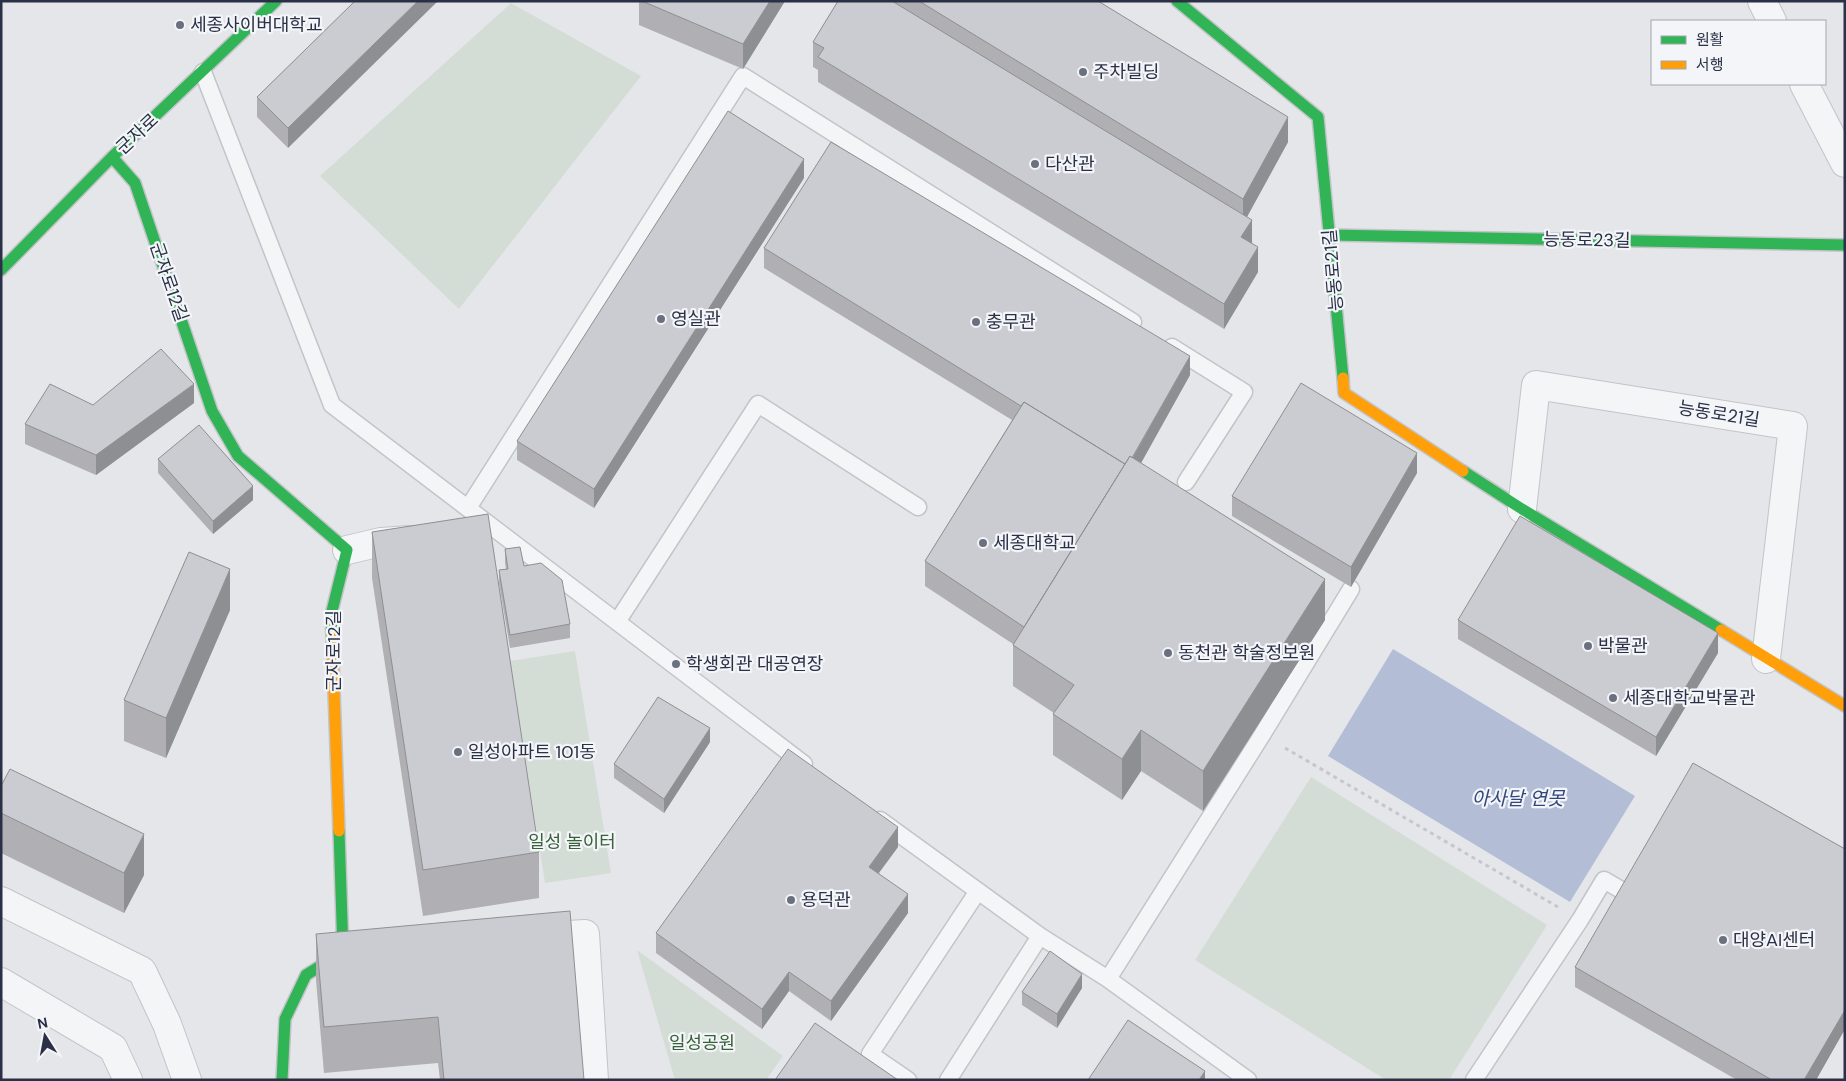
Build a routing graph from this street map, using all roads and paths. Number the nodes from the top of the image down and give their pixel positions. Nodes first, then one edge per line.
1 (276, 1) edge
2 (1177, 1) edge
3 (1762, 1) edge
4 (1772, 20) edge
5 (203, 72) junction
6 (1805, 85) edge
7 (112, 157) junction
8 (1845, 163) edge
9 (1330, 235) junction
10 (1845, 245) edge
11 (2, 269) edge
12 (1144, 329) edge
13 (1161, 340) edge
14 (1186, 482) dead end
15 (918, 507) dead end
16 (468, 508) junction
17 (1522, 509) junction
18 (347, 550) junction
19 (427, 550) edge
20 (1351, 589) edge
21 (617, 622) junction
22 (1766, 659) junction
23 (1845, 706) edge
24 (1262, 735) junction
25 (817, 773) edge
26 (865, 808) edge
27 (978, 890) junction
28 (1628, 894) edge
29 (1, 901) edge
30 (1580, 920) junction
31 (1040, 936) junction
32 (507, 940) edge
33 (372, 950) edge
34 (343, 952) junction
35 (1108, 980) junction
36 (1, 982) edge
37 (128, 1080) edge
38 (187, 1080) edge
39 (282, 1080) edge
40 (594, 1080) edge
41 (908, 1080) edge
42 (948, 1080) edge
43 (1248, 1080) edge
44 (1474, 1080) edge

1 - 5 street, 군자로
2 - 9 street, 능동로21길
3 - 4 street
5 - 7 street, 군자로
5 - 16 lane
6 - 8 street
7 - 11 street, 군자로
7 - 18 street, 군자로12길
9 - 10 street, 능동로23길
9 - 17 street, 능동로21길
12 - 16 lane
13 - 14 lane
15 - 21 lane
16 - 21 lane
17 - 22 street, 능동로21길
17 - 22 street, 능동로21길
18 - 19 street
18 - 34 street, 군자로12길
20 - 24 lane
21 - 25 lane
22 - 23 street, 능동로21길
24 - 30 path
24 - 35 lane
26 - 27 lane
27 - 31 lane
27 - 41 lane
28 - 30 lane
29 - 38 street
30 - 44 lane
31 - 35 lane
31 - 42 lane
32 - 40 street
33 - 34 street
34 - 39 street
35 - 43 lane
36 - 37 street

